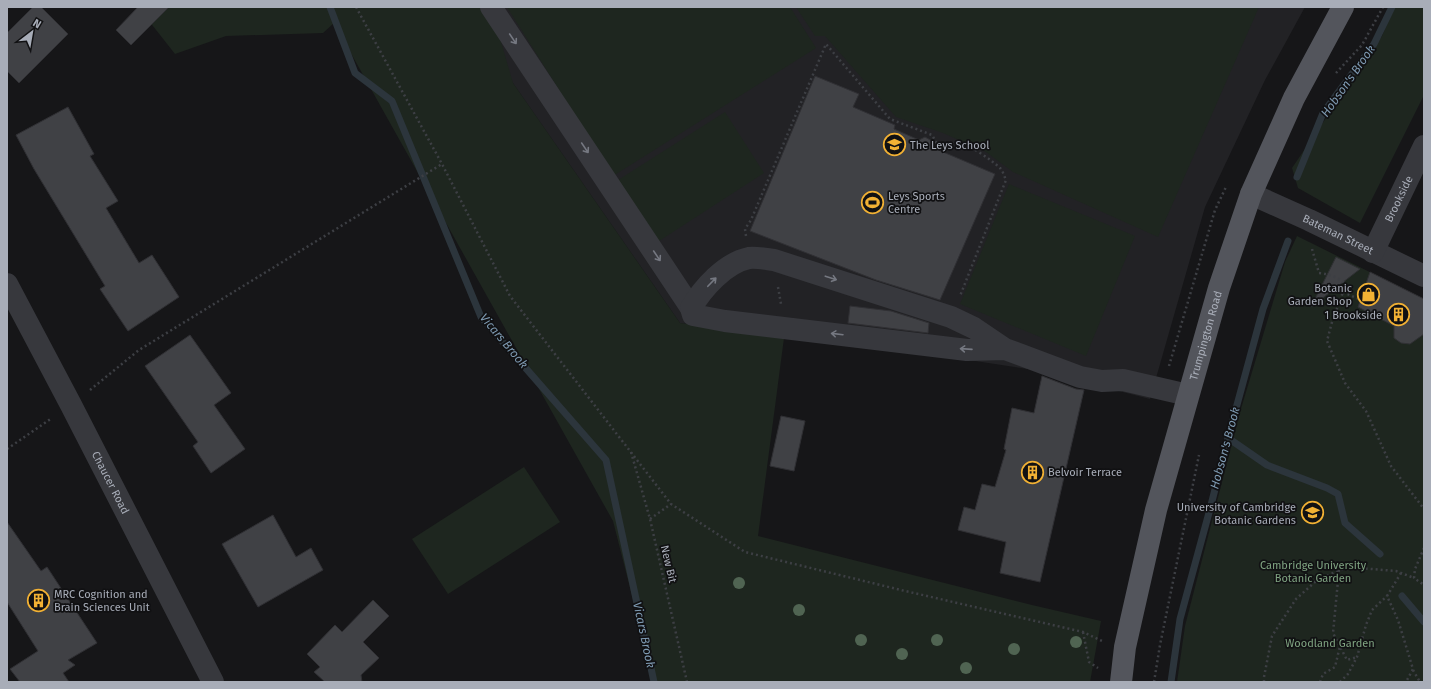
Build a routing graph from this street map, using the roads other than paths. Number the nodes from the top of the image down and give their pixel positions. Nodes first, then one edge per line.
1 (491, 7) edge
2 (1342, 7) edge
3 (1424, 146) edge
4 (1251, 194) junction
5 (1374, 252) junction
6 (1424, 276) edge
7 (7, 284) edge
8 (691, 308) junction
9 (1005, 349) junction
10 (1188, 395) junction
11 (1122, 676) edge
12 (212, 682) edge

1 -> 8 street
2 - 4 main road, Trumpington Road
3 - 5 street, Brookside
4 - 5 street, Bateman Street
4 - 10 main road, Trumpington Road
5 - 6 street, Bateman Street
7 - 12 street, Chaucer Road
9 -> 8 street
8 -> 9 street
9 - 10 street
10 - 11 main road, Trumpington Road

